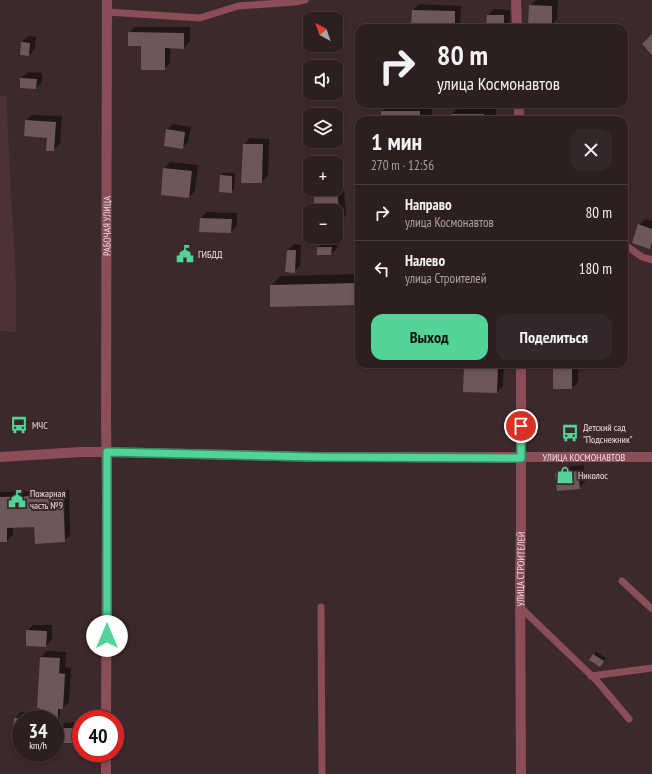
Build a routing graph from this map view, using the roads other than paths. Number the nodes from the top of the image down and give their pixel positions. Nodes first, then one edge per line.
1 (107, 0) edge
2 (305, 0) edge
3 (516, 0) edge
4 (106, 12) junction
5 (517, 24) edge
6 (628, 247) edge
7 (652, 260) edge
8 (521, 368) edge
9 (107, 452) junction
10 (0, 457) edge
11 (652, 457) edge
12 (521, 458) junction
13 (622, 581) dead end
14 (321, 607) dead end
15 (520, 607) junction
16 (652, 609) edge
17 (652, 668) edge
18 (591, 676) junction
19 (106, 710) edge
20 (629, 719) dead end
21 (106, 762) edge
22 (106, 774) edge
23 (322, 774) edge
24 (521, 774) edge

1 - 4 street, РАБОЧАЯ УЛИЦА
2 - 4 lane
3 - 5 street
4 - 9 street, РАБОЧАЯ УЛИЦА
6 - 7 lane
8 - 12 street, УЛИЦА СТРОИТЕЛЕЙ
9 - 10 street, УЛИЦА КОСМОНАВТОВ
9 - 12 street, УЛИЦА КОСМОНАВТОВ
9 - 19 street, РАБОЧАЯ УЛИЦА
11 - 12 street, УЛИЦА КОСМОНАВТОВ
12 - 15 street, УЛИЦА СТРОИТЕЛЕЙ
13 - 16 lane
14 - 23 lane
15 - 18 lane
15 - 24 street, УЛИЦА СТРОИТЕЛЕЙ
17 - 18 lane
18 - 20 lane
21 - 22 street

